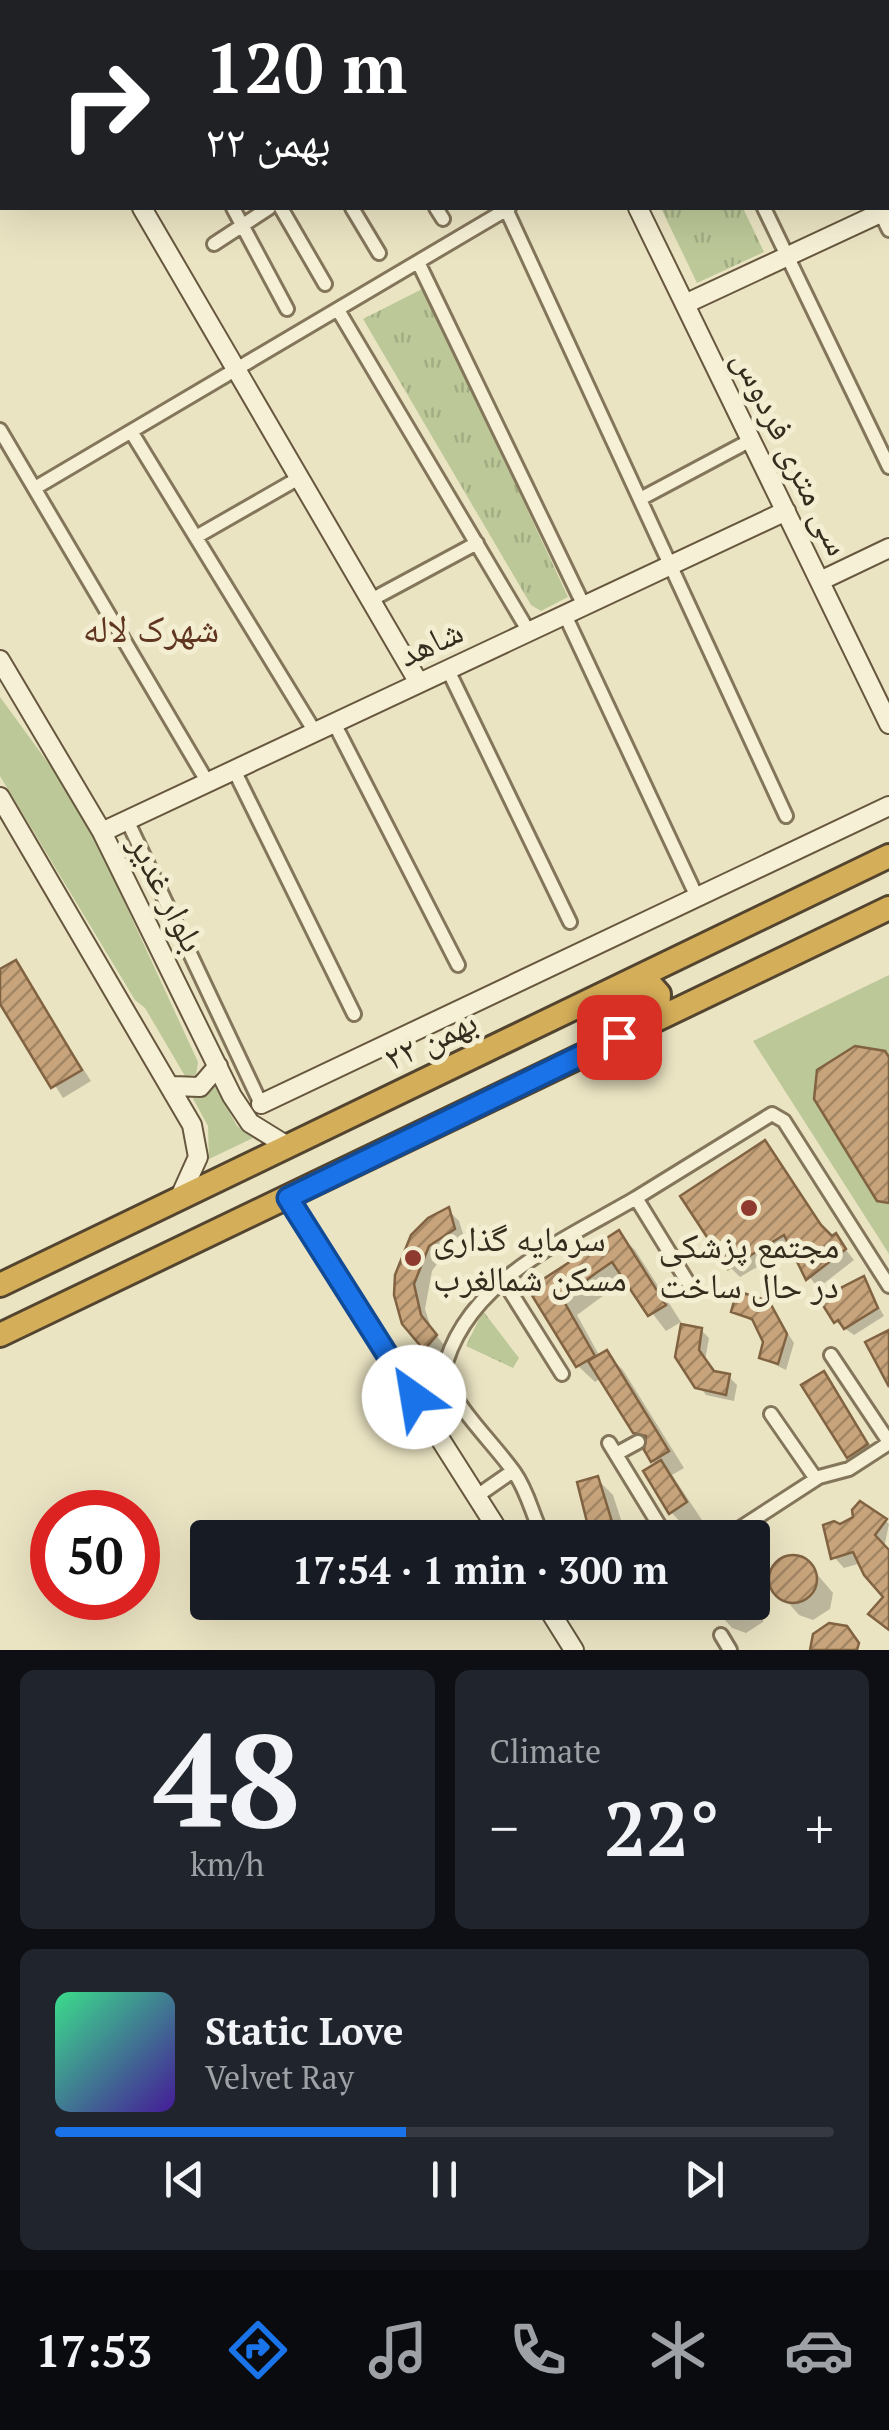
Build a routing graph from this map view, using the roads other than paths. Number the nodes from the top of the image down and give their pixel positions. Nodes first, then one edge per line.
1 (143, 210) edge
2 (234, 210) edge
3 (266, 210) edge
4 (281, 210) edge
5 (353, 210) edge
6 (504, 210) edge
7 (508, 210) edge
8 (639, 210) edge
9 (765, 210) edge
10 (884, 215) edge
11 (241, 222) junction
12 (214, 244) dead end
13 (378, 253) dead end
14 (787, 257) junction
15 (418, 262) junction
16 (325, 284) dead end
17 (685, 304) junction
18 (287, 309) dead end
19 (338, 310) junction
20 (238, 372) junction
21 (0, 430) edge
22 (132, 432) junction
23 (751, 440) junction
24 (889, 467) edge
25 (299, 478) junction
26 (35, 488) junction
27 (642, 498) junction
28 (786, 511) junction
29 (196, 537) junction
30 (477, 543) junction
31 (889, 548) edge
32 (673, 564) junction
33 (820, 582) junction
34 (371, 600) junction
35 (584, 606) junction
36 (565, 614) junction
37 (528, 632) junction
38 (0, 660) edge
39 (448, 670) junction
40 (418, 683) junction
41 (334, 723) junction
42 (889, 724) edge
43 (315, 732) junction
44 (234, 770) junction
45 (208, 782) junction
46 (0, 797) edge
47 (889, 806) edge
48 (786, 816) dead end
49 (127, 820) junction
50 (102, 832) junction
51 (889, 856) edge
52 (697, 897) junction
53 (889, 908) edge
54 (570, 922) dead end
55 (458, 965) dead end
56 (622, 984) junction
57 (354, 1014) dead end
58 (651, 1021) junction
59 (218, 1066) junction
60 (173, 1086) junction
61 (262, 1104) joint
62 (284, 1144) junction
63 (288, 1198) junction
64 (636, 1198) junction
65 (179, 1199) junction
66 (503, 1280) junction
67 (687, 1282) dead end
68 (0, 1285) edge
69 (889, 1286) edge
70 (0, 1336) edge
71 (830, 1355) dead end
72 (562, 1374) dead end
73 (771, 1414) dead end
74 (638, 1442) dead end
75 (889, 1443) edge
76 (513, 1471) junction
77 (816, 1480) junction
78 (476, 1496) junction
79 (491, 1520) edge
80 (538, 1520) edge
81 (656, 1520) edge
82 (753, 1520) edge
83 (555, 1620) edge
84 (721, 1635) dead end
85 (574, 1650) edge
86 (730, 1650) edge

1 - 20 main road
2 - 11 street
3 - 11 street
4 - 16 street
5 - 13 street
6 - 15 street
7 - 27 street
8 - 17 main road, سی متری فردوس
9 - 14 street
10 - 14 main road
11 - 12 street
11 - 18 street
14 - 17 main road
14 - 24 street
15 - 19 street
15 - 35 street
17 - 23 main road, سی متری فردوس
19 - 20 street
19 - 30 street
20 - 22 street
20 - 25 main road
21 - 26 street
22 - 26 street
22 - 29 street
23 - 27 street
23 - 28 main road, سی متری فردوس
25 - 29 street
25 - 34 main road
26 - 45 street
27 - 32 street
28 - 32 main road, شاهد
28 - 33 main road, سی متری فردوس
29 - 43 street
30 - 34 street
30 - 37 street
31 - 33 main road
32 - 35 main road, شاهد
32 - 48 street
33 - 42 main road, سی متری فردوس
34 - 40 main road
35 - 36 main road, شاهد
36 - 37 main road, شاهد
36 - 52 street
37 - 39 main road, شاهد
38 - 50 main road, بلوار غدیر
39 - 40 main road, شاهد
39 - 54 street
40 - 41 main road, شاهد
41 - 43 main road, شاهد
41 - 55 street
43 - 44 main road, شاهد
44 - 45 main road, شاهد
44 - 57 street
45 - 49 main road, شاهد
46 - 60 main road
47 - 52 main road
49 - 50 main road, شاهد
49 - 61 street
50 - 59 main road, بلوار غدیر
51 - 56 highway, ۲۲ بهمن
52 - 61 main road
53 - 58 highway
56 - 58 highway
56 - 62 highway, ۲۲ بهمن
58 - 63 highway
59 - 60 main road
59 - 62 main road, بلوار غدیر
60 - 65 main road
62 - 65 highway, ۲۲ بهمن
63 - 70 highway
63 - 78 main road
64 - 66 street
64 - 67 street
64 - 69 street
65 - 68 highway, ۲۲ بهمن
66 - 72 street
66 - 76 street
71 - 75 street
73 - 77 street
74 - 81 street
75 - 77 street
76 - 78 street
76 - 80 street
77 - 82 street
78 - 79 main road
83 - 85 main road
84 - 86 street

